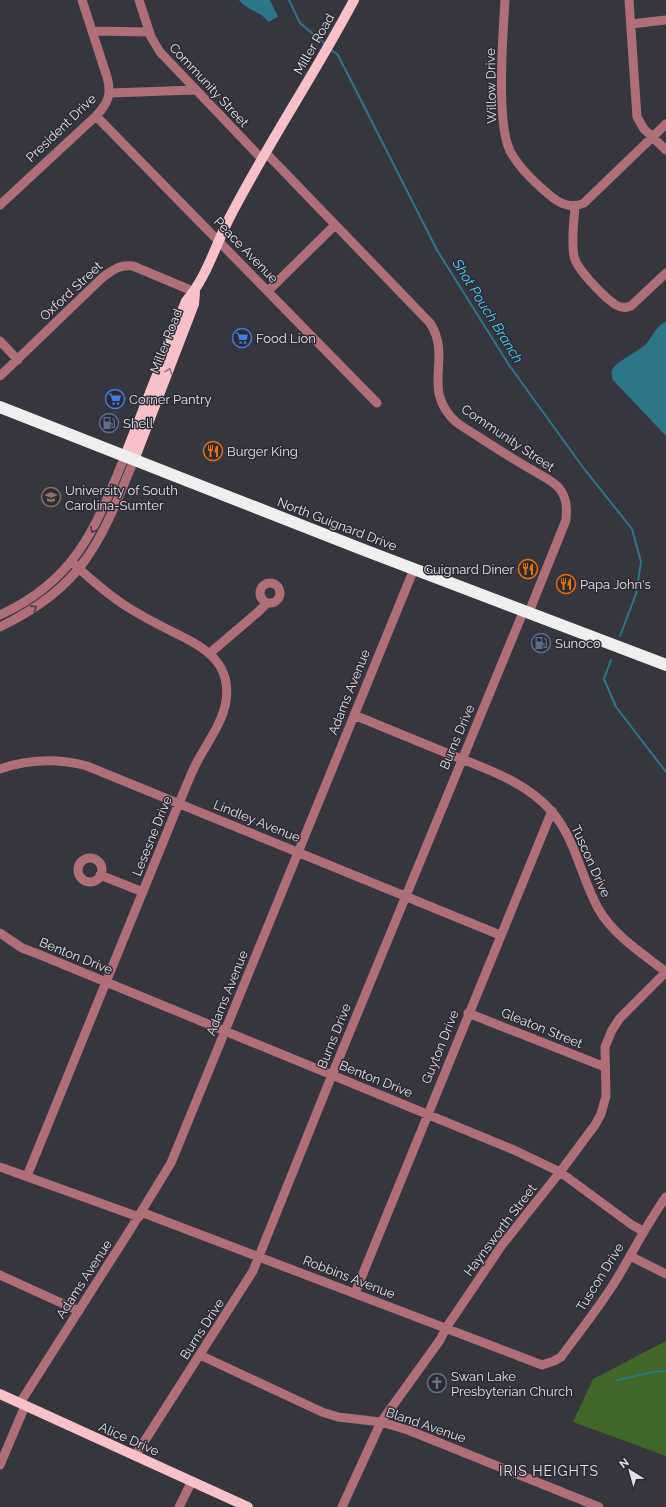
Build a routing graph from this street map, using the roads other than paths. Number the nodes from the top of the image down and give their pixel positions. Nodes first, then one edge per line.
1 (82, 0) edge
2 (139, 0) edge
3 (354, 0) edge
4 (505, 0) edge
5 (629, 0) edge
6 (666, 20) edge
7 (631, 24) junction
8 (92, 31) junction
9 (149, 32) junction
10 (195, 90) junction
11 (110, 94) junction
12 (96, 116) junction
13 (666, 124) edge
14 (652, 137) junction
15 (666, 150) edge
16 (264, 156) junction
17 (0, 205) edge
18 (575, 206) junction
19 (335, 225) junction
20 (218, 240) junction
21 (664, 279) edge
22 (268, 291) junction
23 (195, 292) junction
24 (0, 341) edge
25 (18, 360) junction
26 (0, 376) edge
27 (377, 403) dead end
28 (0, 407) edge
29 (129, 458) junction
30 (72, 562) junction
31 (414, 569) junction
32 (80, 570) junction
33 (267, 603) dead end
34 (526, 611) junction
35 (0, 615) edge
36 (0, 627) edge
37 (210, 653) junction
38 (666, 665) edge
39 (354, 715) junction
40 (462, 759) junction
41 (0, 769) edge
42 (179, 803) junction
43 (552, 812) junction
44 (298, 852) junction
45 (100, 875) dead end
46 (143, 892) junction
47 (405, 896) junction
48 (500, 935) junction
49 (1, 936) edge
50 (666, 972) edge
51 (106, 982) junction
52 (468, 1013) junction
53 (225, 1031) junction
54 (605, 1067) junction
55 (332, 1075) junction
56 (427, 1114) junction
57 (0, 1166) edge
58 (560, 1172) junction
59 (27, 1176) junction
60 (666, 1197) edge
61 (140, 1214) junction
62 (643, 1231) junction
63 (630, 1256) junction
64 (259, 1257) junction
65 (666, 1274) edge
66 (0, 1275) edge
67 (356, 1293) junction
68 (79, 1311) junction
69 (446, 1328) junction
70 (200, 1355) junction
71 (547, 1364) joint
72 (0, 1394) edge
73 (22, 1404) junction
74 (381, 1422) junction
75 (135, 1456) junction
76 (0, 1465) edge
77 (192, 1481) junction
78 (179, 1507) edge
79 (248, 1507) edge
80 (342, 1507) edge
81 (599, 1507) edge

1 - 8 street
2 - 9 street, Community Street
3 - 16 main road, Miller Road
4 - 18 street, Willow Drive
5 - 7 street
6 - 7 street
7 - 14 street
8 - 9 street
8 - 11 street
9 - 10 street, Community Street
10 - 11 street, President Drive
10 - 16 street, Community Street
11 - 12 street, President Drive
12 - 17 street, President Drive
12 - 20 street, Peace Avenue
13 - 14 street
14 - 15 street
14 - 18 street
16 - 19 street, Community Street
16 - 20 main road, Miller Road
18 - 21 street
19 - 22 street
19 - 34 street, Community Street
20 - 22 street, Peace Avenue
20 - 23 main road, Miller Road
22 - 27 street, Peace Avenue
23 - 25 street, Oxford Street
23 - 29 main road, Miller Road
24 - 25 street
25 - 26 street, Oxford Street
28 - 29 highway, North Guignard Drive
29 -> 30 street, Miller Road
29 - 31 highway, North Guignard Drive
29 - 32 street, Miller Road
30 - 32 street, Lesesne Drive
30 - 35 street, Miller Road
31 - 34 highway, North Guignard Drive
31 - 39 street, Adams Avenue
36 -> 32 street, Miller Road
32 - 37 street, Lesesne Drive
33 - 37 street
34 - 38 highway, North Guignard Drive
34 - 40 street, Burns Drive
37 - 42 street, Lesesne Drive
39 - 40 street, Tuscon Drive
39 - 44 street, Adams Avenue
40 - 43 street, Tuscon Drive
40 - 47 street, Burns Drive
41 - 42 street, Lindley Avenue
42 - 44 street, Lindley Avenue
42 - 46 street, Lesesne Drive
43 - 48 street, Guyton Drive
43 - 50 street, Tuscon Drive
44 - 47 street, Lindley Avenue
44 - 53 street, Adams Avenue
45 - 46 street
46 - 51 street, Lesesne Drive
47 - 48 street, Lindley Avenue
47 - 55 street, Burns Drive
48 - 52 street, Guyton Drive
49 - 51 street, Benton Drive
50 - 54 street, Haynsworth Street
51 - 53 street, Benton Drive
51 - 59 street, Lesesne Drive
52 - 54 street, Gleaton Street
52 - 56 street, Guyton Drive
53 - 55 street, Benton Drive
53 - 61 street, Adams Avenue
54 - 58 street, Haynsworth Street
55 - 56 street, Benton Drive
55 - 64 street, Burns Drive
56 - 58 street, Benton Drive
56 - 67 street, Guyton Drive
57 - 59 street, Robbins Avenue
58 - 62 street, Benton Drive
58 - 69 street, Haynsworth Street
59 - 61 street, Robbins Avenue
60 - 62 street, Tuscon Drive
61 - 64 street, Robbins Avenue
61 - 68 street, Adams Avenue
62 - 63 street, Tuscon Drive
63 - 65 street
63 - 71 street, Tuscon Drive
64 - 67 street, Robbins Avenue
64 - 70 street, Burns Drive
66 - 68 street
67 - 69 street, Robbins Avenue
68 - 73 street, Adams Avenue
69 - 71 street, Robbins Avenue
69 - 74 street, Haynsworth Street
70 - 74 street, Bland Avenue
70 - 75 street, Burns Drive
72 - 73 main road, Alice Drive
73 - 75 main road, Alice Drive
73 - 76 street, Adams Avenue
74 - 80 street, Haynsworth Street
74 - 81 street, Bland Avenue
75 - 77 main road, Alice Drive
77 - 78 street
77 - 79 main road, Alice Drive

